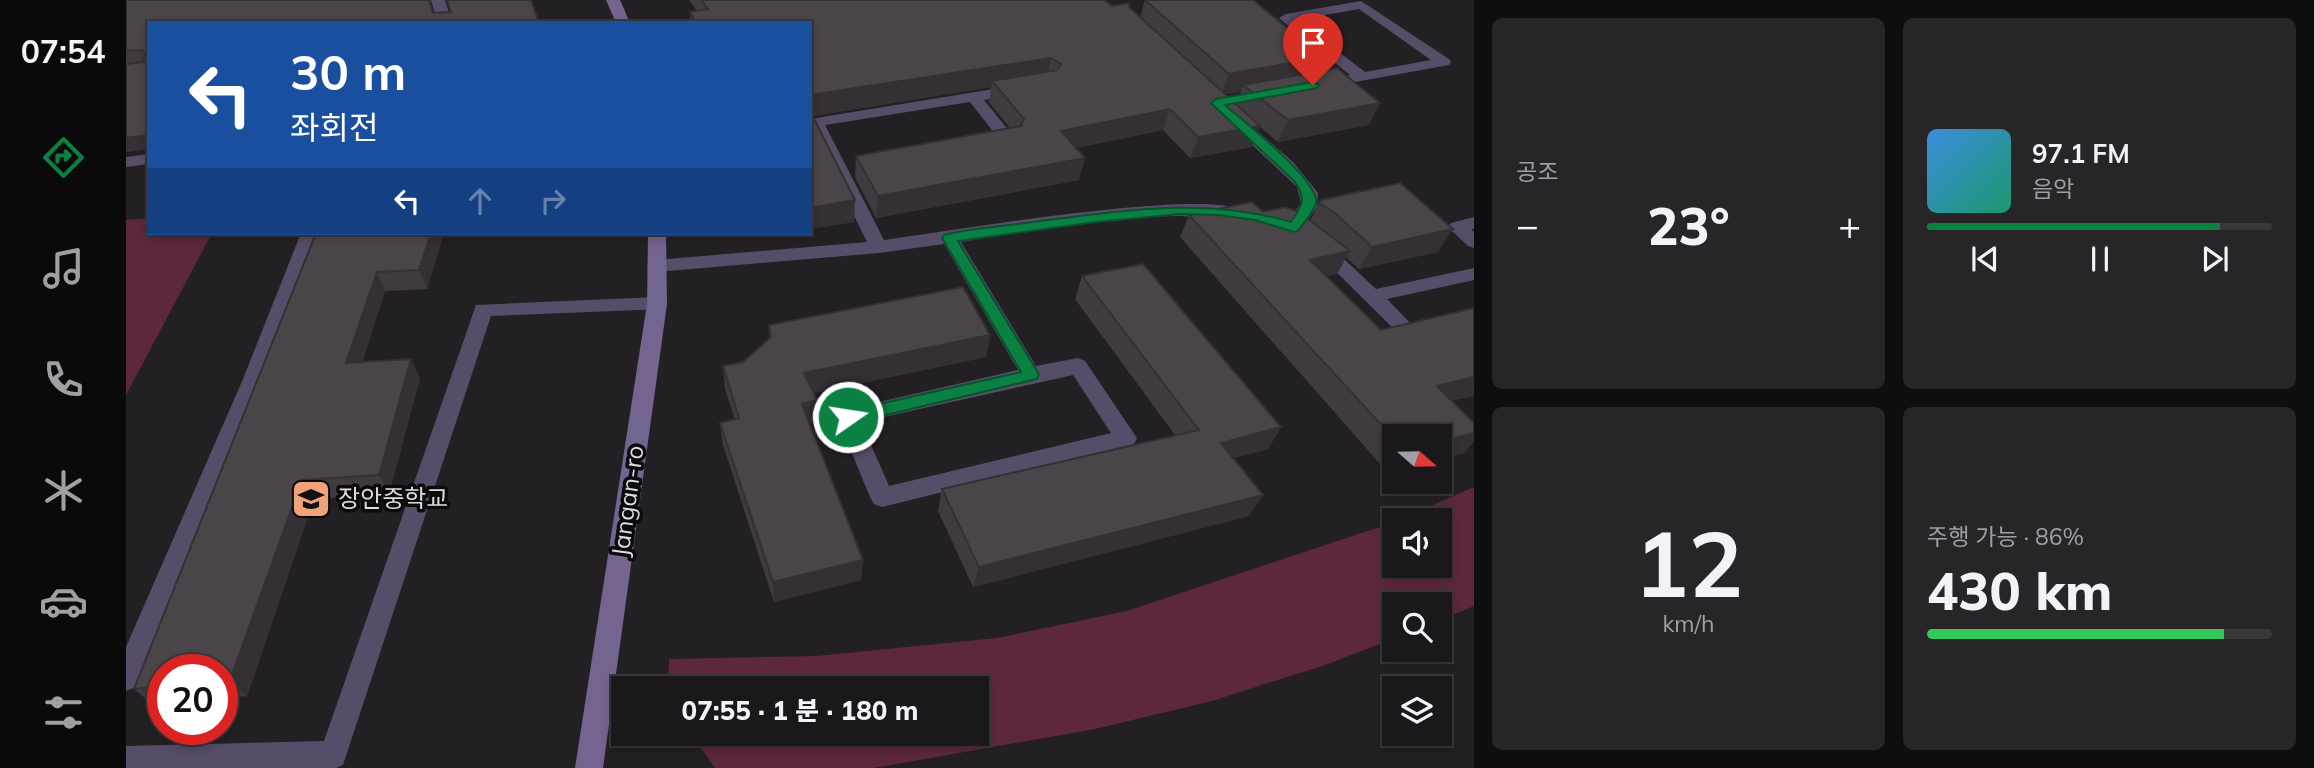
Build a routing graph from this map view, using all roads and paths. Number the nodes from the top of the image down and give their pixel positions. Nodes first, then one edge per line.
1 (438, 0) edge
2 (612, 0) edge
3 (444, 21) edge
4 (622, 21) edge
5 (1361, 76) junction
6 (1308, 86) edge
7 (1035, 87) edge
8 (974, 97) junction
9 (1226, 111) edge
10 (984, 147) edge
11 (147, 159) edge
12 (126, 162) edge
13 (1256, 216) edge
14 (1474, 223) edge
15 (309, 235) edge
16 (657, 235) edge
17 (949, 238) junction
18 (1474, 242) edge
19 (879, 247) junction
20 (656, 266) junction
21 (1474, 274) edge
22 (1372, 296) junction
23 (657, 304) junction
24 (1406, 329) edge
25 (1031, 375) junction
26 (126, 678) edge
27 (126, 760) edge
28 (589, 768) edge

1 - 3 street
2 - 4 street
5 - 5 street
5 - 6 street
7 - 8 street
8 - 10 street
8 - 19 street
9 - 22 street
11 - 12 street
13 - 17 street
14 - 18 street
15 - 26 street
16 - 20 street, Jangan-ro
17 - 19 street
17 - 25 street
19 - 20 street
20 - 23 street, Jangan-ro
21 - 22 street
22 - 24 street
23 - 27 street
23 - 28 street, Jangan-ro
25 - 25 street

